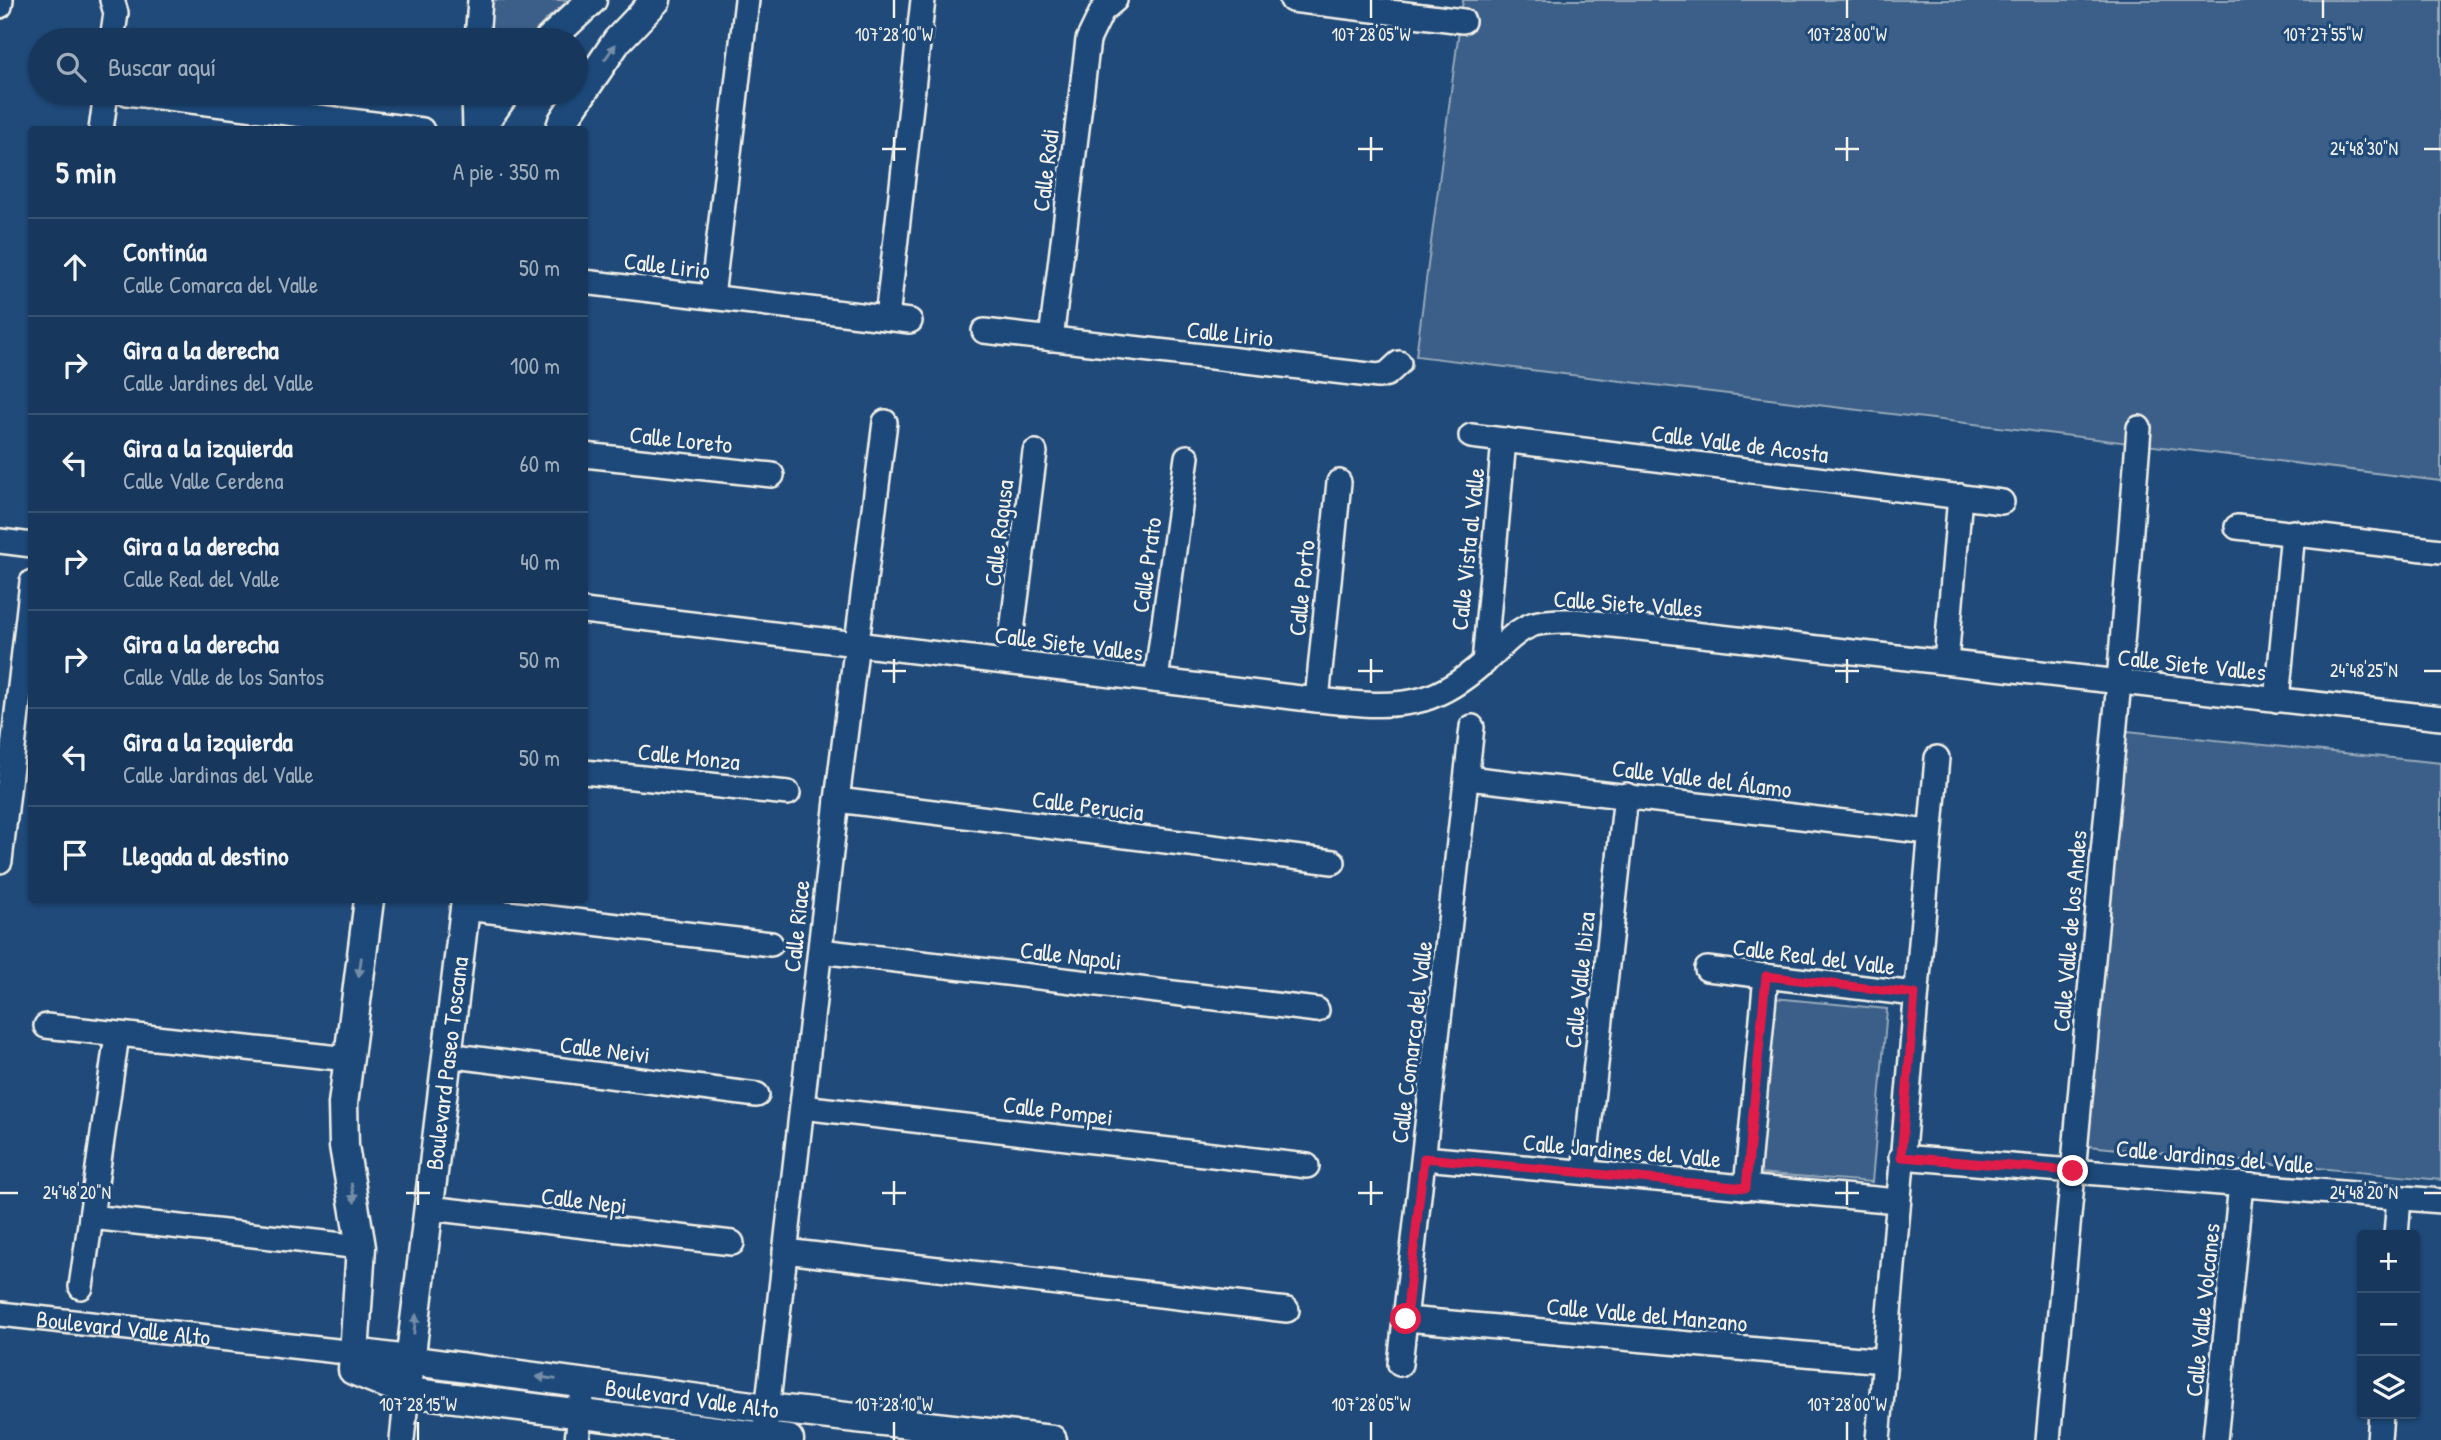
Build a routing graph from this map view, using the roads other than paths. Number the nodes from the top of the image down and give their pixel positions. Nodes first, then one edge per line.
1 (1, 0) edge
2 (112, 0) edge
3 (480, 0) edge
4 (592, 0) edge
5 (656, 0) edge
6 (747, 0) edge
7 (923, 0) edge
8 (1292, 0) edge
9 (1103, 4) edge
10 (0, 6) edge
11 (1400, 7) edge
12 (1463, 21) dead end
13 (114, 28) edge
14 (478, 28) edge
15 (562, 28) edge
16 (588, 84) edge
17 (104, 105) edge
18 (223, 105) edge
19 (475, 105) edge
20 (496, 105) edge
21 (574, 105) edge
22 (102, 126) edge
23 (390, 126) edge
24 (477, 126) edge
25 (480, 126) edge
26 (561, 126) edge
27 (588, 282) edge
28 (712, 297) junction
29 (984, 331) dead end
30 (1051, 339) junction
31 (1399, 363) dead end
32 (886, 422) dead end
33 (2139, 428) dead end
34 (1471, 436) dead end
35 (1504, 440) junction
36 (1035, 452) dead end
37 (588, 455) edge
38 (1187, 457) dead end
39 (772, 475) dead end
40 (1339, 482) dead end
41 (1960, 496) junction
42 (2002, 502) dead end
43 (2237, 527) dead end
44 (2293, 533) junction
45 (0, 541) edge
46 (28, 544) edge
47 (2441, 551) edge
48 (588, 611) edge
49 (28, 617) edge
50 (857, 644) junction
51 (1008, 662) junction
52 (1946, 662) junction
53 (1484, 663) junction
54 (1156, 680) junction
55 (2119, 682) junction
56 (1317, 700) junction
57 (2277, 700) junction
58 (2441, 718) edge
59 (1472, 727) dead end
60 (1937, 758) dead end
61 (588, 772) edge
62 (1468, 778) junction
63 (788, 793) dead end
64 (1626, 795) junction
65 (837, 800) junction
66 (1929, 832) junction
67 (0, 861) edge
68 (1333, 862) dead end
69 (369, 903) edge
70 (465, 904) edge
71 (771, 944) dead end
72 (820, 951) junction
73 (1707, 970) dead end
74 (1766, 976) junction
75 (1915, 994) junction
76 (1317, 1010) dead end
77 (46, 1026) dead end
78 (117, 1035) junction
79 (447, 1055) junction
80 (348, 1059) junction
81 (757, 1095) dead end
82 (802, 1107) junction
83 (1901, 1157) junction
84 (1424, 1158) junction
85 (1307, 1166) dead end
86 (2073, 1171) junction
87 (1584, 1172) junction
88 (2241, 1184) junction
89 (1746, 1188) junction
90 (2399, 1198) junction
91 (1898, 1201) junction
92 (2441, 1201) edge
93 (429, 1208) junction
94 (92, 1217) junction
95 (2396, 1230) edge
96 (733, 1243) dead end
97 (361, 1248) junction
98 (785, 1251) junction
99 (81, 1287) dead end
100 (1287, 1310) dead end
101 (0, 1314) edge
102 (1406, 1319) junction
103 (346, 1358) junction
104 (411, 1359) junction
105 (1884, 1361) junction
106 (1400, 1364) dead end
107 (584, 1384) junction
108 (407, 1392) junction
109 (758, 1407) junction
110 (2381, 1419) edge
111 (579, 1426) edge
112 (761, 1438) edge
113 (402, 1440) edge
114 (1052, 1440) edge
115 (1878, 1440) edge
116 (2048, 1440) edge
117 (2215, 1440) edge
118 (2379, 1440) edge

1 - 10 street
2 - 13 street
3 - 14 street
4 - 15 street
16 -> 5 street
6 - 28 street
7 - 28 street, Calle Lirio
8 - 11 street
9 - 30 street, Calle Rodi
11 - 12 street
17 - 22 street
18 - 23 street
19 - 24 street
20 - 25 street
26 -> 21 street
27 - 28 street, Calle Lirio
29 - 30 street, Calle Lirio
30 - 31 street, Calle Lirio
32 - 50 street, Calle Riace
33 - 55 street, Calle Valle de los Andes
34 - 35 street, Calle Valle de Acosta
35 - 41 street, Calle Valle de Acosta
35 - 53 street, Calle Vista al Valle
36 - 51 street, Calle Ragusa
37 - 39 street, Calle Loreto
38 - 54 street, Calle Prato
40 - 56 street, Calle Porto
41 - 42 street, Calle Valle de Acosta
41 - 52 street
43 - 44 street
44 - 47 street
44 - 57 street
45 - 46 street
48 - 50 street, Calle Siete Valles
49 - 67 street
50 - 51 street, Calle Siete Valles
50 - 65 street, Calle Riace
51 - 54 street, Calle Siete Valles
52 - 53 street, Calle Siete Valles
52 - 55 street, Calle Siete Valles
53 - 56 street, Calle Siete Valles
54 - 56 street, Calle Siete Valles
55 - 57 street, Calle Siete Valles
55 - 86 street, Calle Valle de los Andes
57 - 58 street, Calle Siete Valles
59 - 62 street, Calle Comarca del Valle
60 - 66 street
61 - 63 street, Calle Monza
62 - 64 street, Calle Valle del Álamo
62 - 84 street, Calle Comarca del Valle
64 - 66 street, Calle Valle del Álamo
64 - 87 street, Calle Valle Ibiza
65 - 68 street, Calle Perucia
65 - 72 street, Calle Riace
66 - 75 street
69 -> 80 street
70 - 71 street
70 - 79 street, Boulevard Paseo Toscana
72 - 76 street, Calle Napoli
72 - 82 street, Calle Riace
73 - 74 street, Calle Real del Valle
74 - 75 street, Calle Real del Valle
74 - 89 street
75 - 83 street
77 - 78 street
78 - 80 street
78 - 94 street
79 - 81 street, Calle Neivi
79 - 93 street, Boulevard Paseo Toscana
80 -> 97 street
82 - 85 street, Calle Pompei
82 - 98 street, Calle Riace
83 - 86 street, Calle Jardinas del Valle
83 - 91 street
84 - 87 street, Calle Jardines del Valle
84 - 102 street, Calle Comarca del Valle
86 - 88 street, Calle Jardinas del Valle
86 - 116 street, Calle Valle de los Andes
87 - 89 street, Calle Jardines del Valle
88 - 90 street, Calle Jardinas del Valle
88 - 117 street, Calle Valle Volcanes
89 - 91 street, Calle Jardines del Valle
90 - 92 street, Calle Jardinas del Valle
90 - 95 street
91 - 105 street
93 - 96 street, Calle Nepi
104 -> 93 street, Boulevard Paseo Toscana
94 - 97 street
94 - 99 street
97 - 103 street
98 - 100 street
98 - 109 street, Calle Riace
101 - 103 street, Boulevard Valle Alto
102 - 105 street, Calle Valle del Manzano
102 - 106 street, Calle Comarca del Valle
103 - 104 street, Boulevard Valle Alto
103 - 108 street, Boulevard Valle Alto
107 -> 104 street, Boulevard Valle Alto
104 - 108 street, Boulevard Paseo Toscana
105 - 115 street
107 - 109 street, Boulevard Valle Alto
107 - 111 street
108 - 111 street, Boulevard Valle Alto
108 - 113 street
109 - 112 street, Calle Riace
109 - 114 street, Boulevard Valle Alto
110 - 118 street
111 - 112 street, Boulevard Valle Alto

